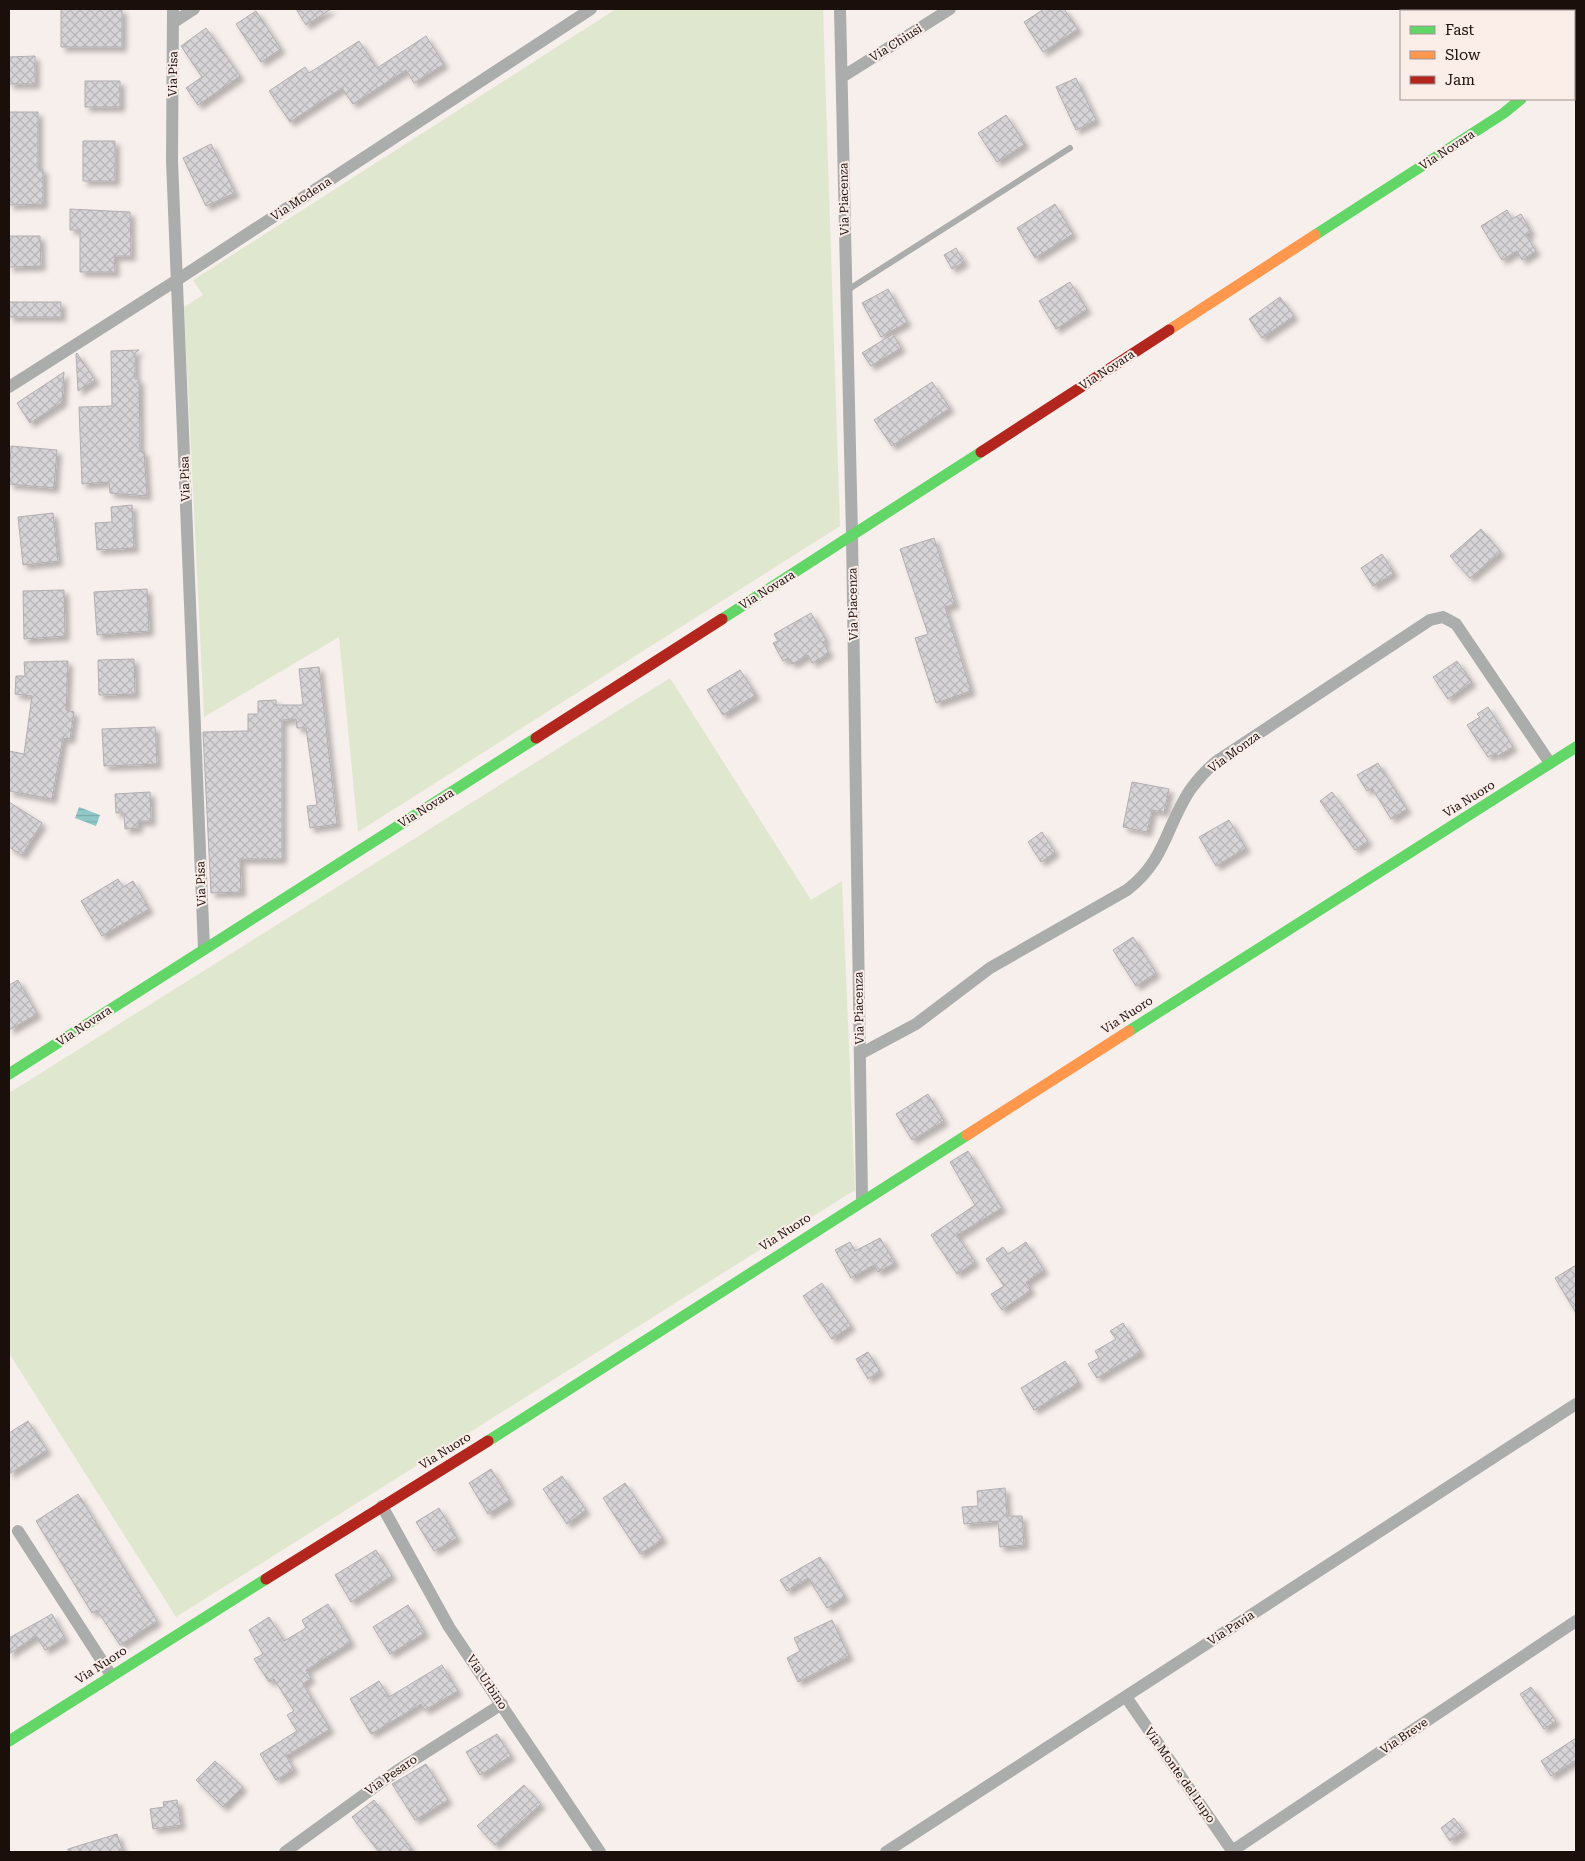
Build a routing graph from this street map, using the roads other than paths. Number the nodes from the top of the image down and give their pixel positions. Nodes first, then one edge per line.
1 (194, 9) edge
2 (592, 9) edge
3 (840, 9) edge
4 (950, 9) edge
5 (173, 15) edge
6 (842, 77) junction
7 (1504, 100) edge
8 (1520, 100) edge
9 (1504, 112) junction
10 (1070, 148) dead end
11 (177, 280) junction
12 (846, 291) junction
13 (9, 387) edge
14 (852, 536) junction
15 (1576, 747) edge
16 (1550, 764) junction
17 (204, 949) junction
18 (860, 1054) junction
19 (9, 1074) edge
20 (862, 1198) junction
21 (1576, 1404) edge
22 (382, 1506) junction
23 (18, 1531) dead end
24 (1576, 1621) edge
25 (111, 1675) junction
26 (1126, 1697) junction
27 (502, 1704) junction
28 (9, 1741) edge
29 (1232, 1851) edge
30 (285, 1852) edge
31 (600, 1852) edge
32 (886, 1852) edge

1 - 5 street
2 - 11 street, Via Modena
3 - 6 street, Via Piacenza
4 - 6 street, Via Chiusi
5 - 11 street, Via Pisa
6 - 12 street, Via Piacenza
7 - 9 street
8 - 9 street, Via Novara
9 - 14 street, Via Novara
10 - 12 lane
11 - 13 street, Via Modena
11 - 17 street, Via Pisa
12 - 14 street, Via Piacenza
14 - 17 street, Via Novara
14 - 18 street, Via Piacenza
15 - 16 street, Via Nuoro
16 - 18 street, Via Monza
16 - 20 street, Via Nuoro
17 - 19 street, Via Novara
18 - 20 street, Via Piacenza
20 - 22 street, Via Nuoro
21 - 26 street, Via Pavia
22 - 25 street, Via Nuoro
22 - 27 street, Via Urbino
23 - 25 street
24 - 29 street, Via Breve
25 - 28 street, Via Nuoro
26 - 29 street, Via Monte del Lupo
26 - 32 street, Via Pavia
27 - 30 street, Via Pesaro
27 - 31 street, Via Urbino

